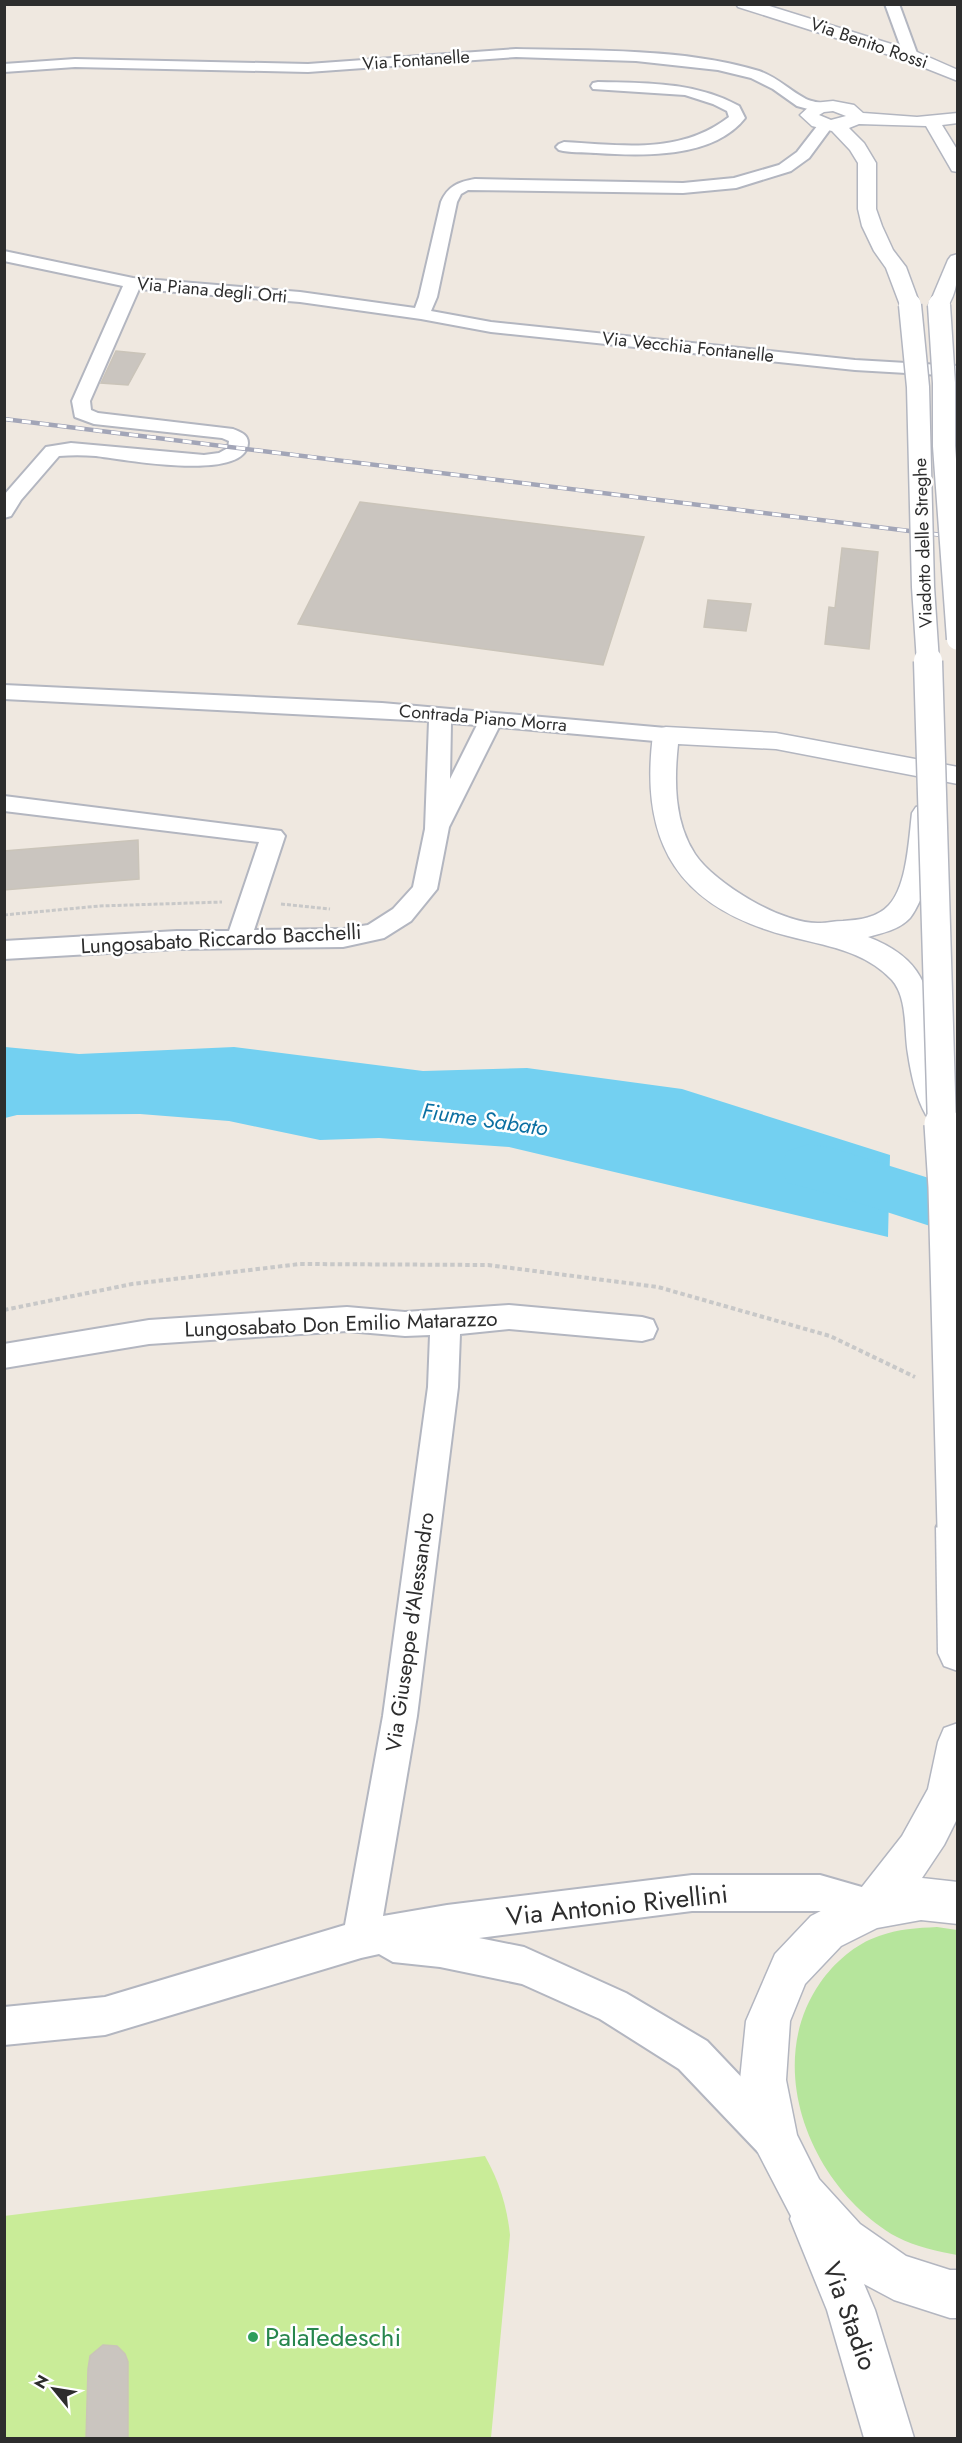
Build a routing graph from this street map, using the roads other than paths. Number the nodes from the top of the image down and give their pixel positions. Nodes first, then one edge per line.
1 (744, 4) edge
2 (891, 4) edge
3 (911, 56) junction
4 (697, 63) junction
5 (4, 68) edge
6 (957, 76) edge
7 (598, 86) dead end
8 (687, 91) junction
9 (819, 107) junction
10 (855, 118) junction
11 (957, 118) edge
12 (932, 122) junction
13 (831, 125) junction
14 (564, 147) dead end
15 (957, 167) edge
16 (4, 256) edge
17 (957, 260) edge
18 (133, 283) junction
19 (421, 314) junction
20 (957, 371) edge
21 (4, 513) edge
22 (957, 639) edge
23 (4, 693) edge
24 (440, 715) junction
25 (492, 718) junction
26 (666, 735) junction
27 (944, 779) edge
28 (4, 803) edge
29 (436, 829) junction
30 (837, 934) junction
31 (239, 939) junction
32 (4, 950) edge
33 (942, 1126) junction
34 (446, 1323) junction
35 (642, 1329) dead end
36 (4, 1356) edge
37 (957, 1653) edge
38 (957, 1742) edge
39 (957, 1904) edge
40 (873, 1907) junction
41 (361, 1939) junction
42 (4, 2026) edge
43 (775, 2141) junction
44 (803, 2195) junction
45 (957, 2294) edge
46 (889, 2439) edge

1 - 3 main road, Via Benito Rossi
2 - 3 street
3 - 6 main road, Via Benito Rossi
4 - 5 street, Via Fontanelle
4 - 8 street
4 - 9 street, Via Fontanelle
7 - 8 street
8 - 14 street
9 - 10 main road, Via Fontanelle
9 - 13 main road
10 - 12 main road
10 - 13 main road
11 - 12 main road
12 - 15 main road
13 - 19 street
13 - 27 main road, Viadotto delle Streghe, bridge
16 - 18 street, Via Piana degli Orti
17 - 22 main road, bridge
18 - 19 street, Via Piana degli Orti
18 - 21 street
19 - 20 street, Via Vecchia Fontanelle
23 - 24 street, Contrada Piano Morra
24 - 25 street, Contrada Piano Morra
24 - 29 street, Lungosabato Riccardo Bacchelli
25 - 26 street, Contrada Piano Morra
25 - 29 street
26 - 27 main road, Contrada Piano Morra
26 - 30 main road
27 - 30 main road, bridge
27 - 33 main road, bridge
28 - 31 street
29 - 31 street, Lungosabato Riccardo Bacchelli
30 - 33 main road, bridge
31 - 32 street, Lungosabato Riccardo Bacchelli
33 - 37 main road, bridge
34 - 35 street, Lungosabato Don Emilio Matarazzo
34 - 36 street, Lungosabato Don Emilio Matarazzo
34 - 41 street, Via Giuseppe d'Alessandro
38 - 40 main road
39 - 40 main road
40 - 41 street, Via Antonio Rivellini
40 - 43 main road
41 - 42 street, Via Antonio Rivellini
41 - 43 street, Via Antonio Rivellini
43 - 44 main road
44 - 45 main road
44 - 46 main road, Via Stadio

